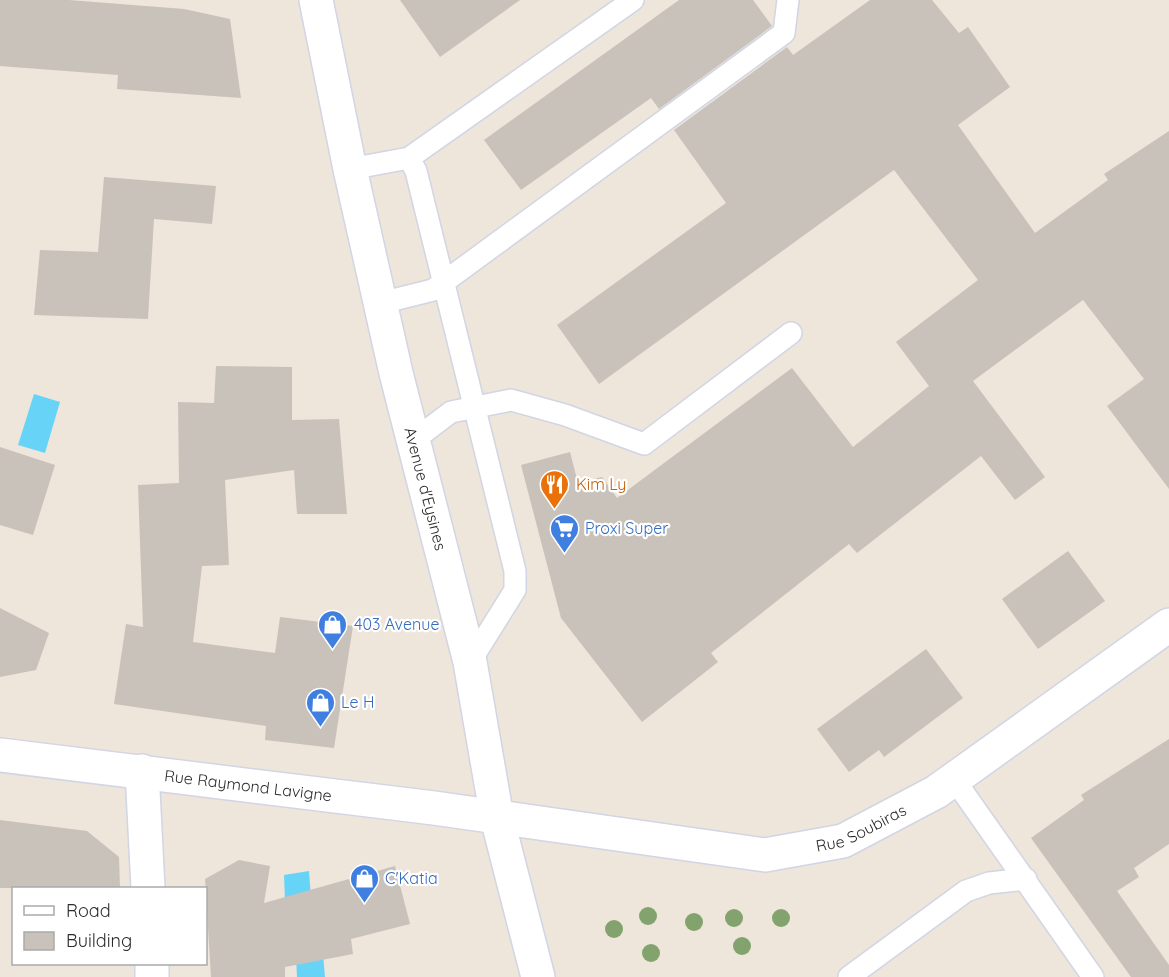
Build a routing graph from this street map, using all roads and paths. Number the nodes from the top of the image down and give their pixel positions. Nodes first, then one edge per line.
1 (316, 0) edge
2 (633, 0) edge
3 (788, 0) edge
4 (409, 158) junction
5 (350, 169) junction
6 (443, 283) junction
7 (381, 303) junction
8 (791, 333) dead end
9 (472, 407) junction
10 (414, 440) junction
11 (1169, 625) edge
12 (470, 662) junction
13 (0, 755) edge
14 (142, 771) junction
15 (954, 779) junction
16 (497, 818) junction
17 (1026, 879) junction
18 (148, 887) edge
19 (538, 977) edge
20 (849, 977) edge
21 (1093, 977) edge

1 - 5 street, Avenue d'Eysines
2 - 4 lane
3 - 6 lane
4 - 5 lane
4 - 6 lane
5 - 7 street, Avenue d'Eysines
6 - 7 lane
6 - 9 lane
7 - 10 street, Avenue d'Eysines
8 - 9 lane
9 - 10 lane
9 - 12 lane
10 - 12 street, Avenue d'Eysines
11 - 15 street, Rue Soubiras
12 - 16 street, Avenue d'Eysines
13 - 14 street, Rue Raymond Lavigne
14 - 16 street, Rue Raymond Lavigne
14 - 18 street
15 - 16 street, Rue Soubiras
15 - 17 lane
16 - 19 street, Avenue d'Eysines
17 - 20 lane
17 - 21 lane

